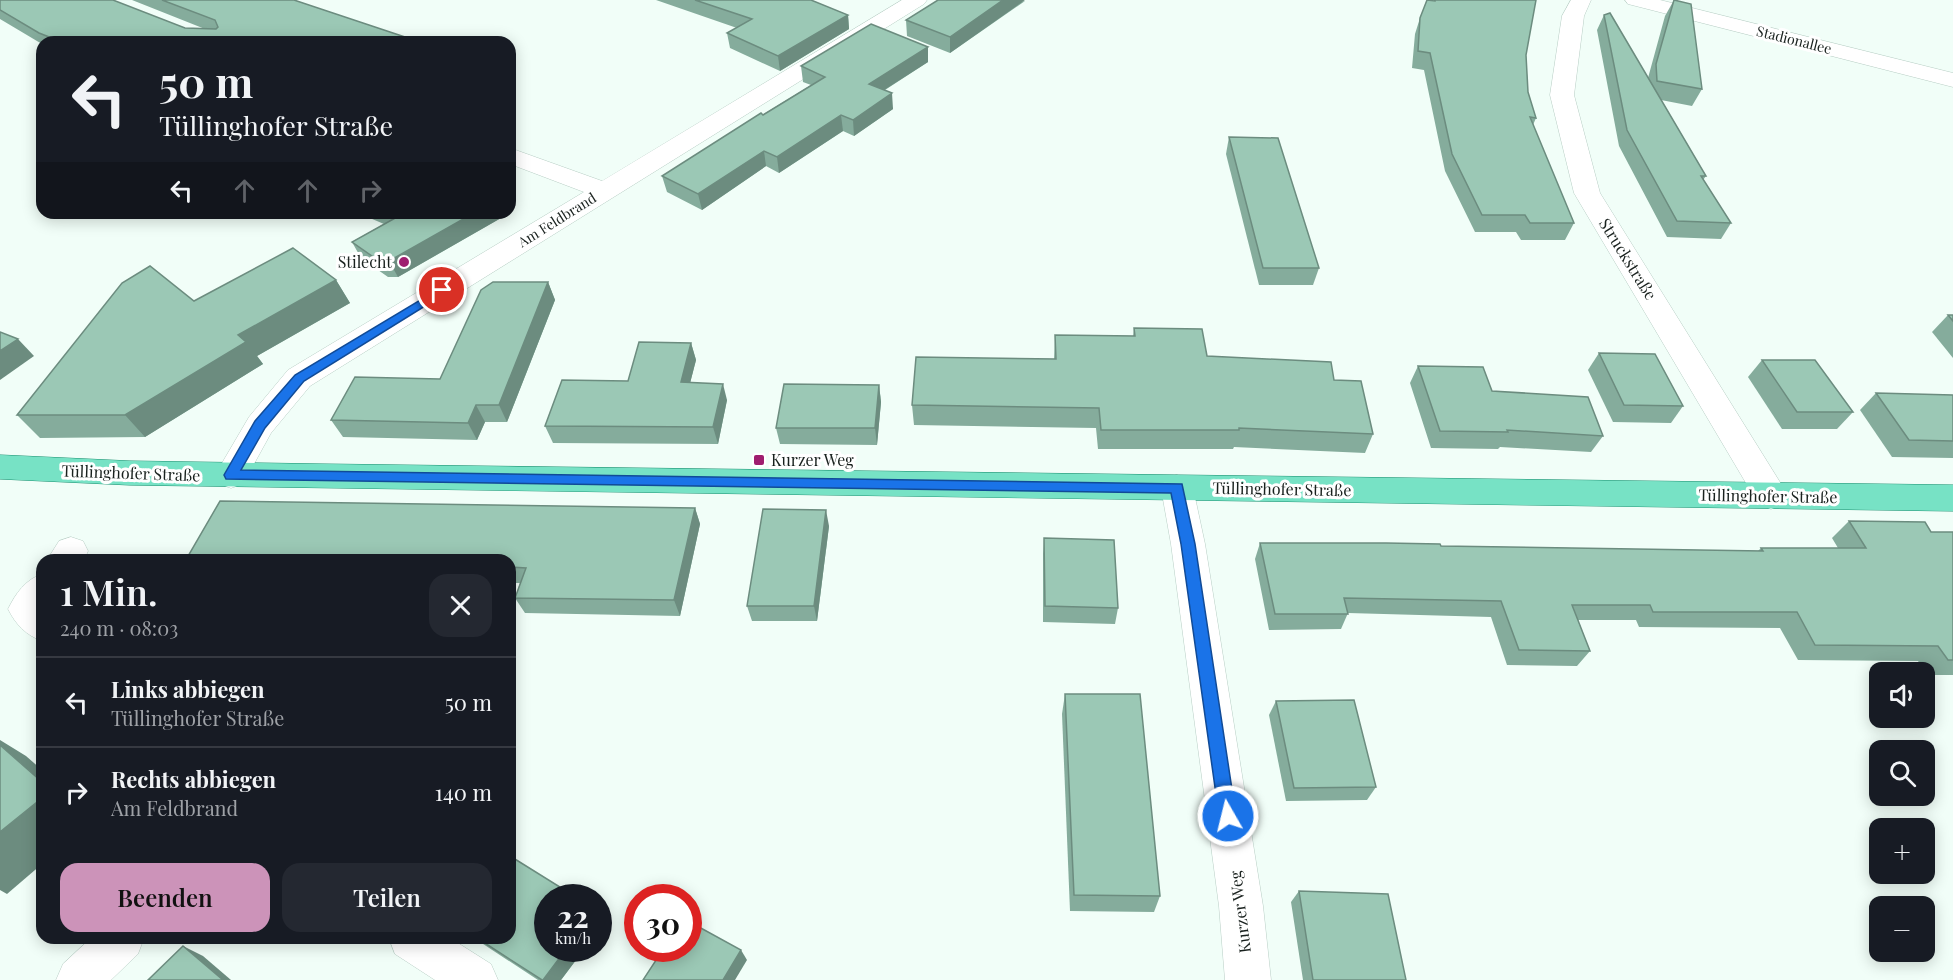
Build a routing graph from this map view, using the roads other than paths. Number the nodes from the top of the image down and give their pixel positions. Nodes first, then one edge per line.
1 (1635, 0) edge
2 (878, 3) dead end
3 (909, 5) edge
4 (1682, 5) edge
5 (1577, 8) edge
6 (1953, 80) edge
7 (516, 157) edge
8 (605, 191) junction
9 (0, 467) edge
10 (231, 475) junction
11 (1177, 488) junction
12 (1771, 496) junction
13 (1953, 498) edge
14 (36, 596) edge
15 (36, 619) edge
16 (116, 944) edge
17 (420, 944) edge
18 (79, 980) edge
19 (475, 980) edge
20 (1248, 980) edge

1 - 4 street, Stadionallee
2 - 3 street
3 - 8 street, Am Feldbrand
4 - 6 street, Stadionallee
5 - 12 street, Struckstraße
7 - 8 street
8 - 10 street, Am Feldbrand
9 - 10 main road, Tüllinghofer Straße
10 - 11 main road, Tüllinghofer Straße
11 - 12 main road, Tüllinghofer Straße
11 - 20 street, Kurzer Weg
12 - 13 main road, Tüllinghofer Straße
14 - 15 street
16 - 18 street
17 - 19 street

